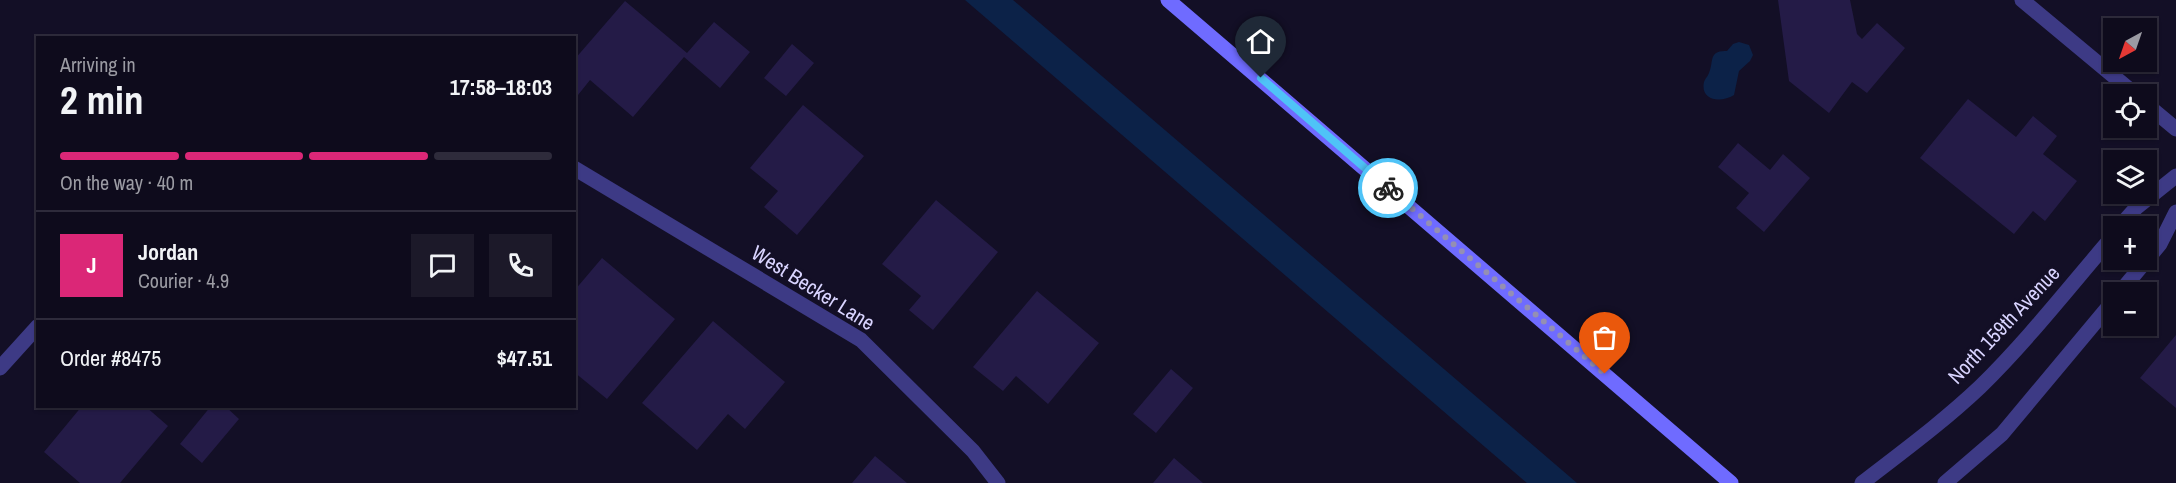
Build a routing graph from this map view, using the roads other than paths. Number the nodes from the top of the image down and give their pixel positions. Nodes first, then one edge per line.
1 (1168, 0) edge
2 (2022, 0) edge
3 (2123, 84) edge
4 (2157, 113) edge
5 (2176, 129) edge
6 (576, 169) edge
7 (2176, 176) edge
8 (2176, 212) edge
9 (2129, 216) edge
10 (2103, 247) edge
11 (2128, 282) edge
12 (2103, 313) edge
13 (36, 328) edge
14 (0, 368) edge
15 (998, 483) edge
16 (1731, 483) edge
17 (1862, 483) edge
18 (1945, 483) edge

1 - 16 main road
2 - 3 street
4 - 5 street
6 - 15 street, West Becker Lane
7 - 9 street
8 - 11 street
10 - 17 street, North 159th Avenue
12 - 18 street
13 - 14 street

